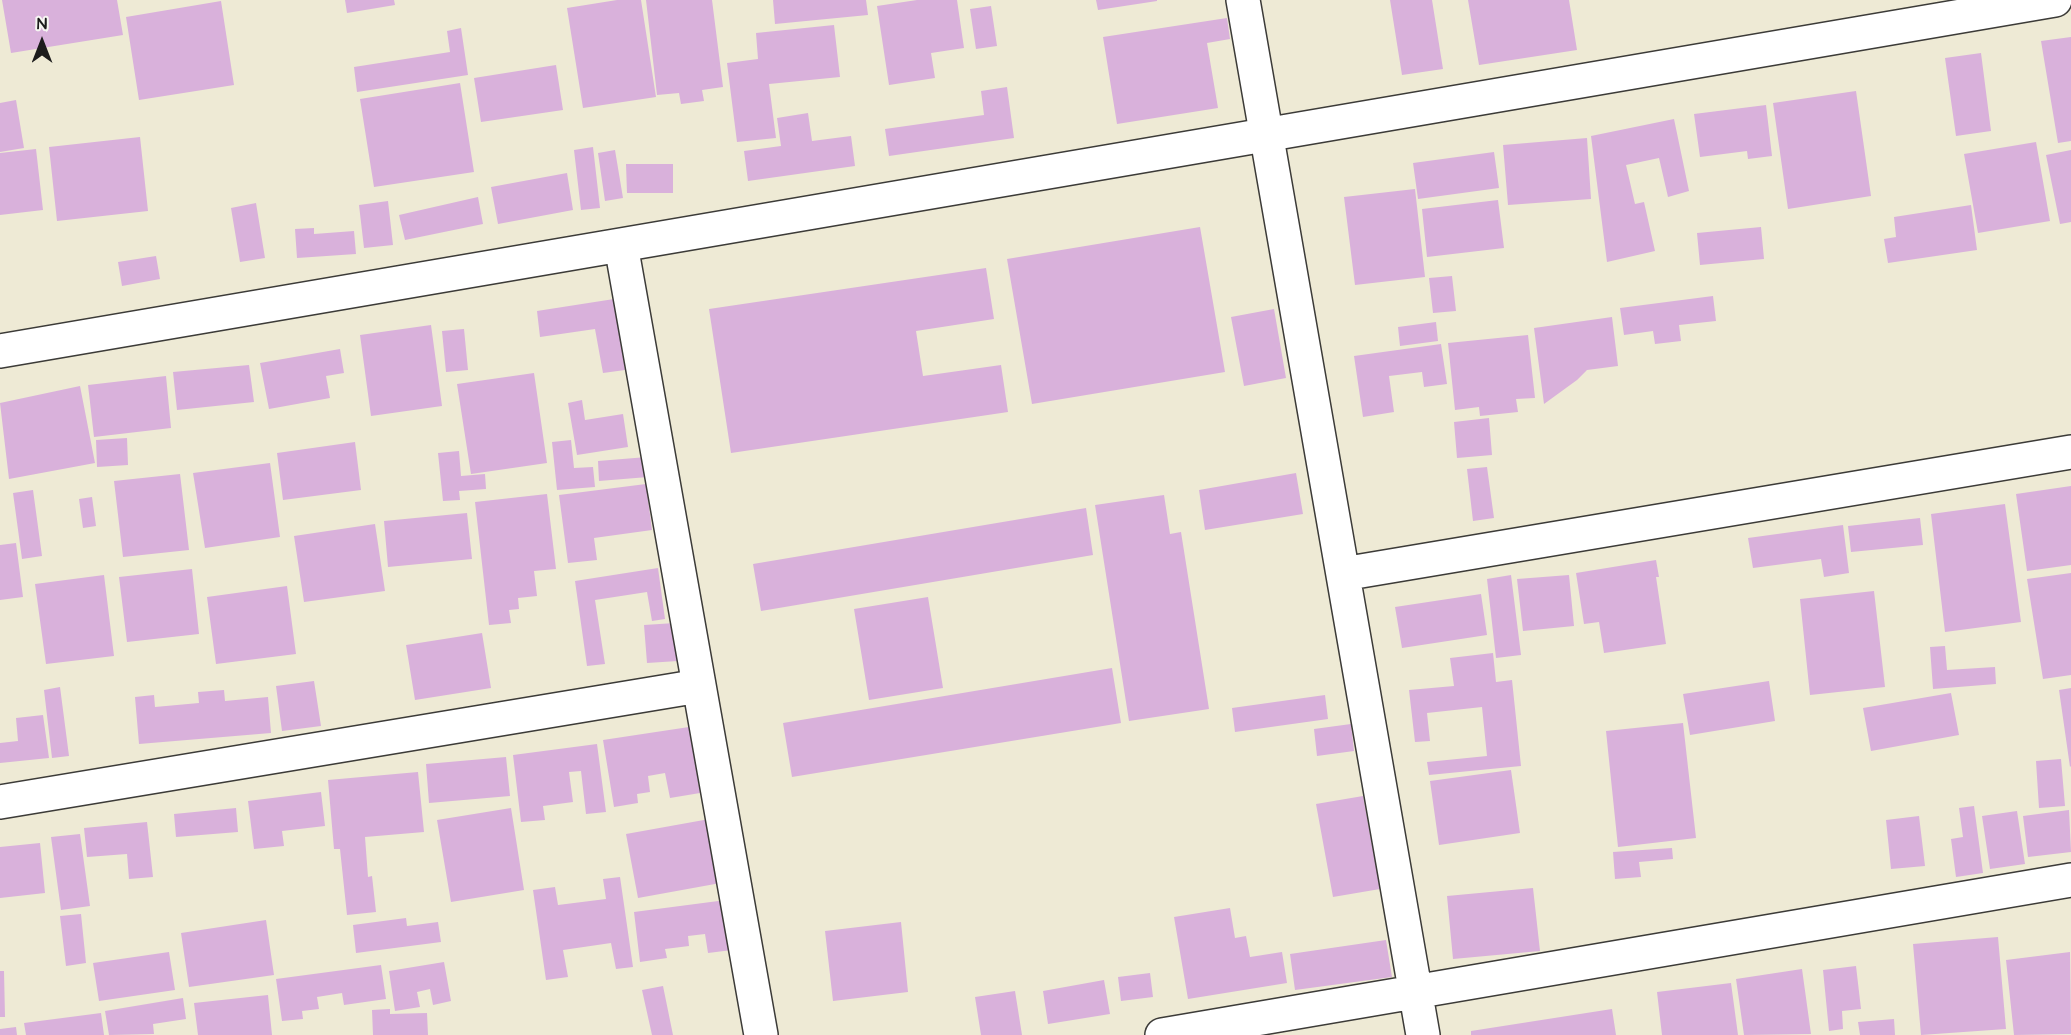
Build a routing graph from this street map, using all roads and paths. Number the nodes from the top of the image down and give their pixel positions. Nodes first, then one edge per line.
1 (1243, 0) edge
2 (2055, 0) edge
3 (1266, 135) junction
4 (621, 245) junction
5 (0, 351) edge
6 (2071, 452) edge
7 (1342, 574) junction
8 (699, 686) junction
9 (0, 802) edge
10 (2071, 880) edge
11 (1416, 992) junction
12 (761, 1035) edge
13 (1162, 1035) edge
14 (1423, 1035) edge

1 - 3 street
2 - 3 street
3 - 4 street
3 - 7 street
4 - 5 street
4 - 8 street
6 - 7 street
7 - 11 street
8 - 9 street
8 - 12 street
10 - 11 street
11 - 13 street
11 - 14 street

